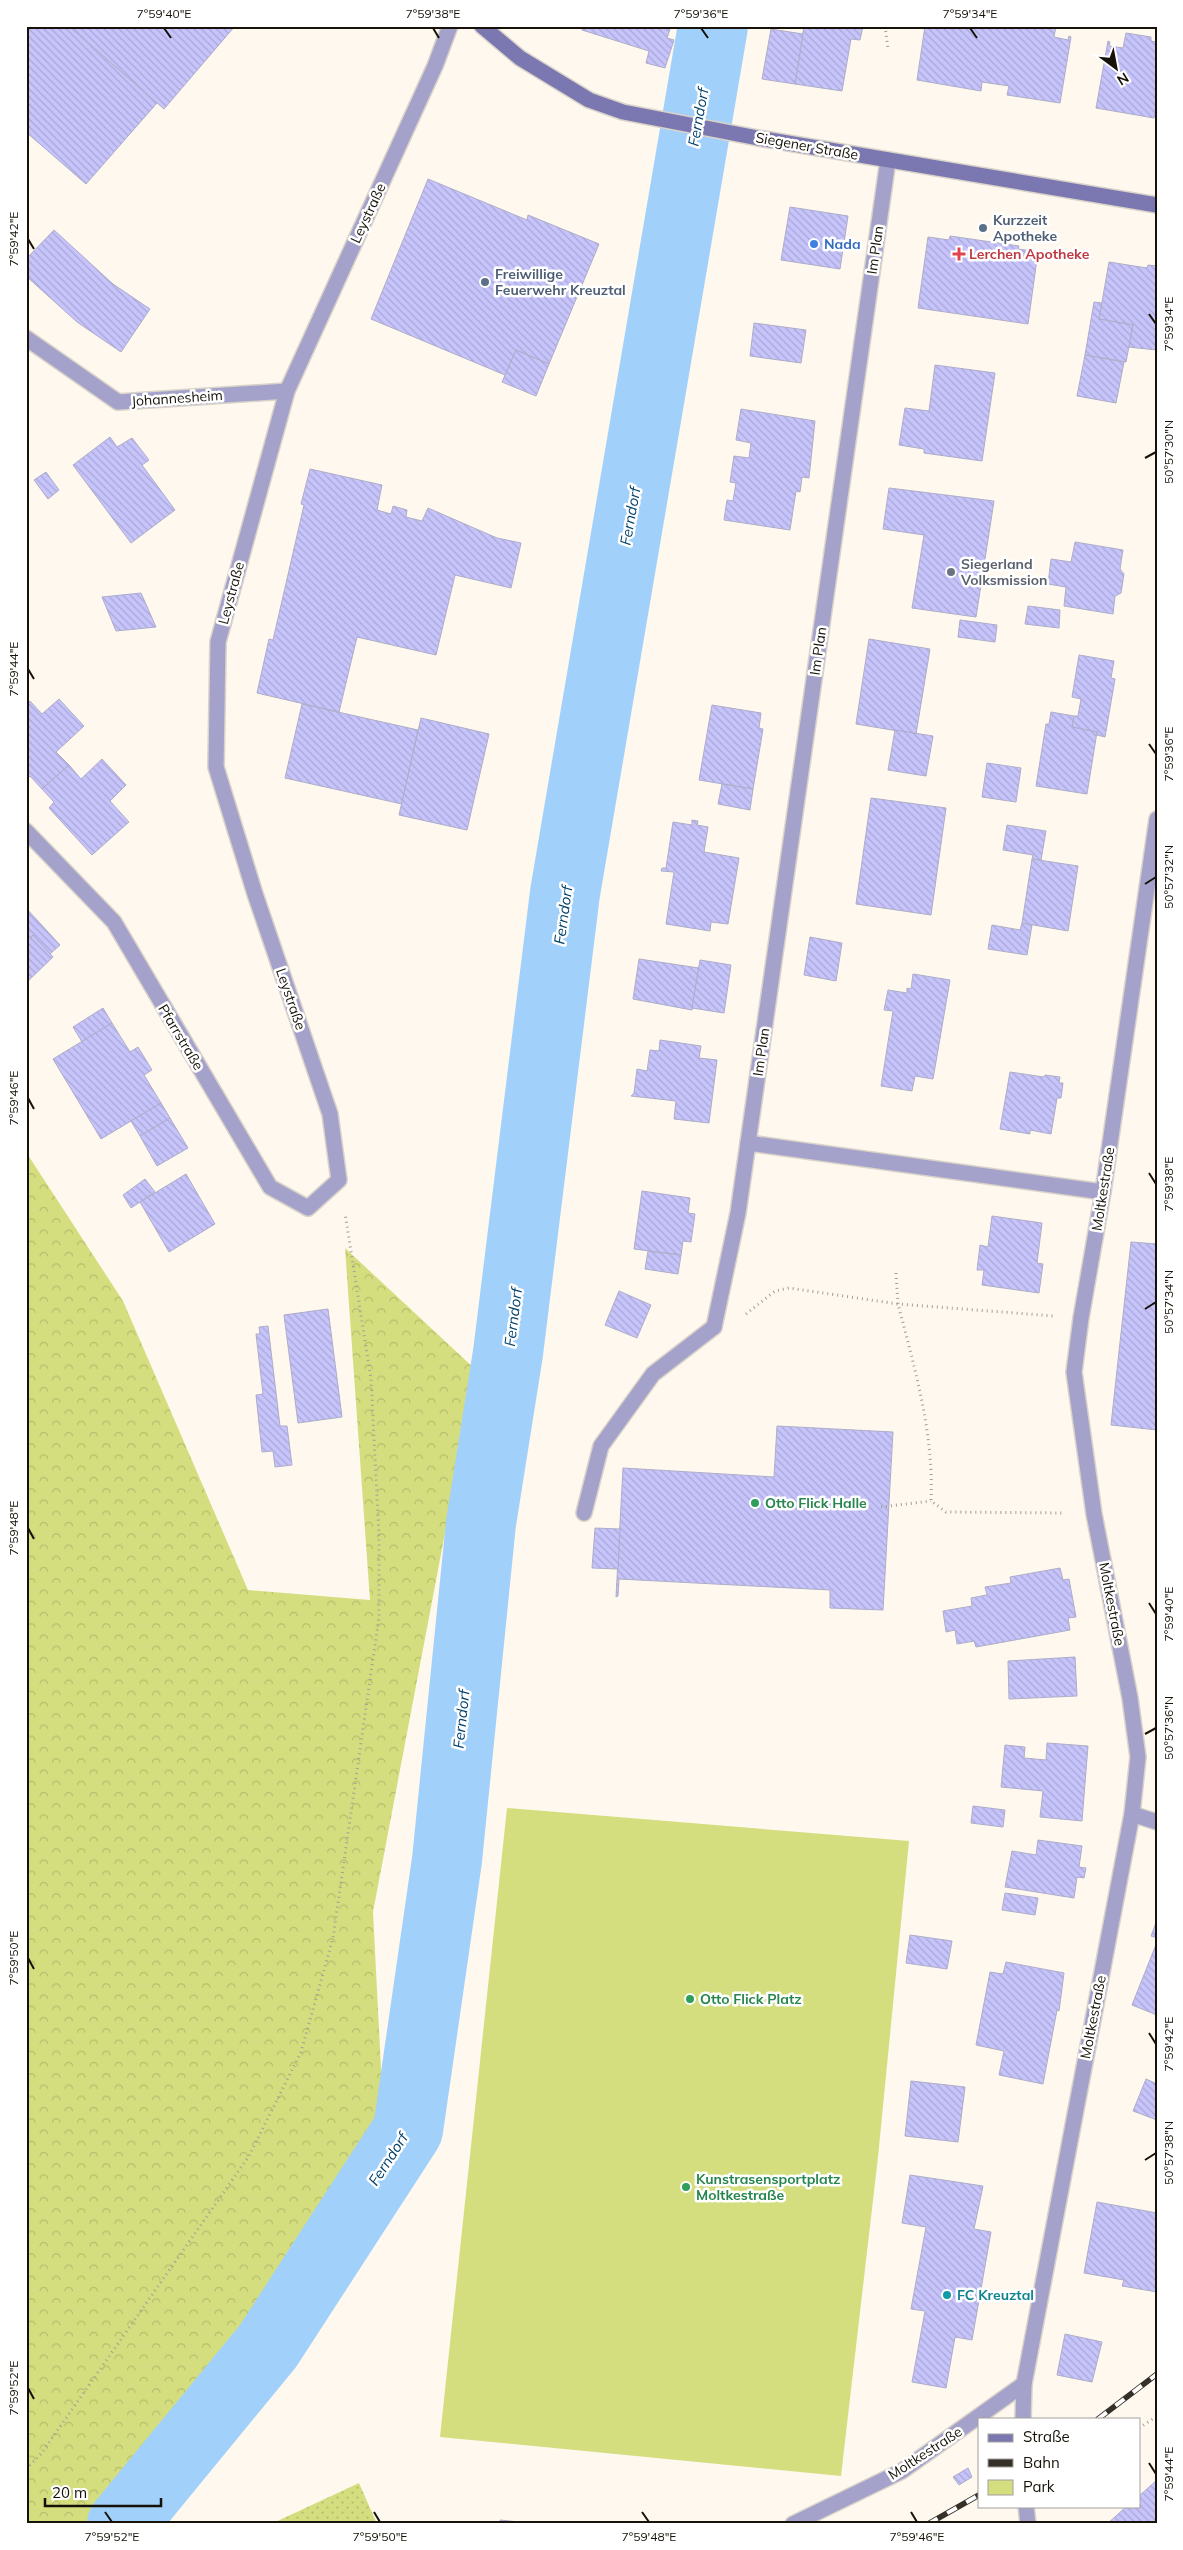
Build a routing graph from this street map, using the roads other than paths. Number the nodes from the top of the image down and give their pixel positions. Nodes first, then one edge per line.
1 (450, 26) edge
2 (482, 26) edge
3 (888, 160) junction
4 (1157, 205) edge
5 (26, 338) edge
6 (287, 391) junction
7 (1157, 819) edge
8 (26, 831) edge
9 (748, 1143) junction
10 (339, 1180) joint
11 (1103, 1192) junction
12 (584, 1513) dead end
13 (1132, 1814) junction
14 (1157, 1822) edge
15 (1024, 2384) junction
16 (1023, 2418) edge
17 (1026, 2508) edge
18 (793, 2524) edge
19 (1028, 2524) edge

1 - 6 street, Leystraße
2 - 3 main road, Siegener Straße
3 - 4 main road, Siegener Straße
3 - 9 street, Im Plan
5 - 6 street, Johannesheim
6 - 10 street, Leystraße
7 - 11 street, Moltkestraße
8 - 10 street, Pfarrstraße
9 - 11 street
9 - 12 street, Im Plan
11 - 13 street, Moltkestraße
13 - 14 street
13 - 15 street, Moltkestraße
15 - 16 street, Moltkestraße
15 - 18 street, Moltkestraße
17 - 19 street

